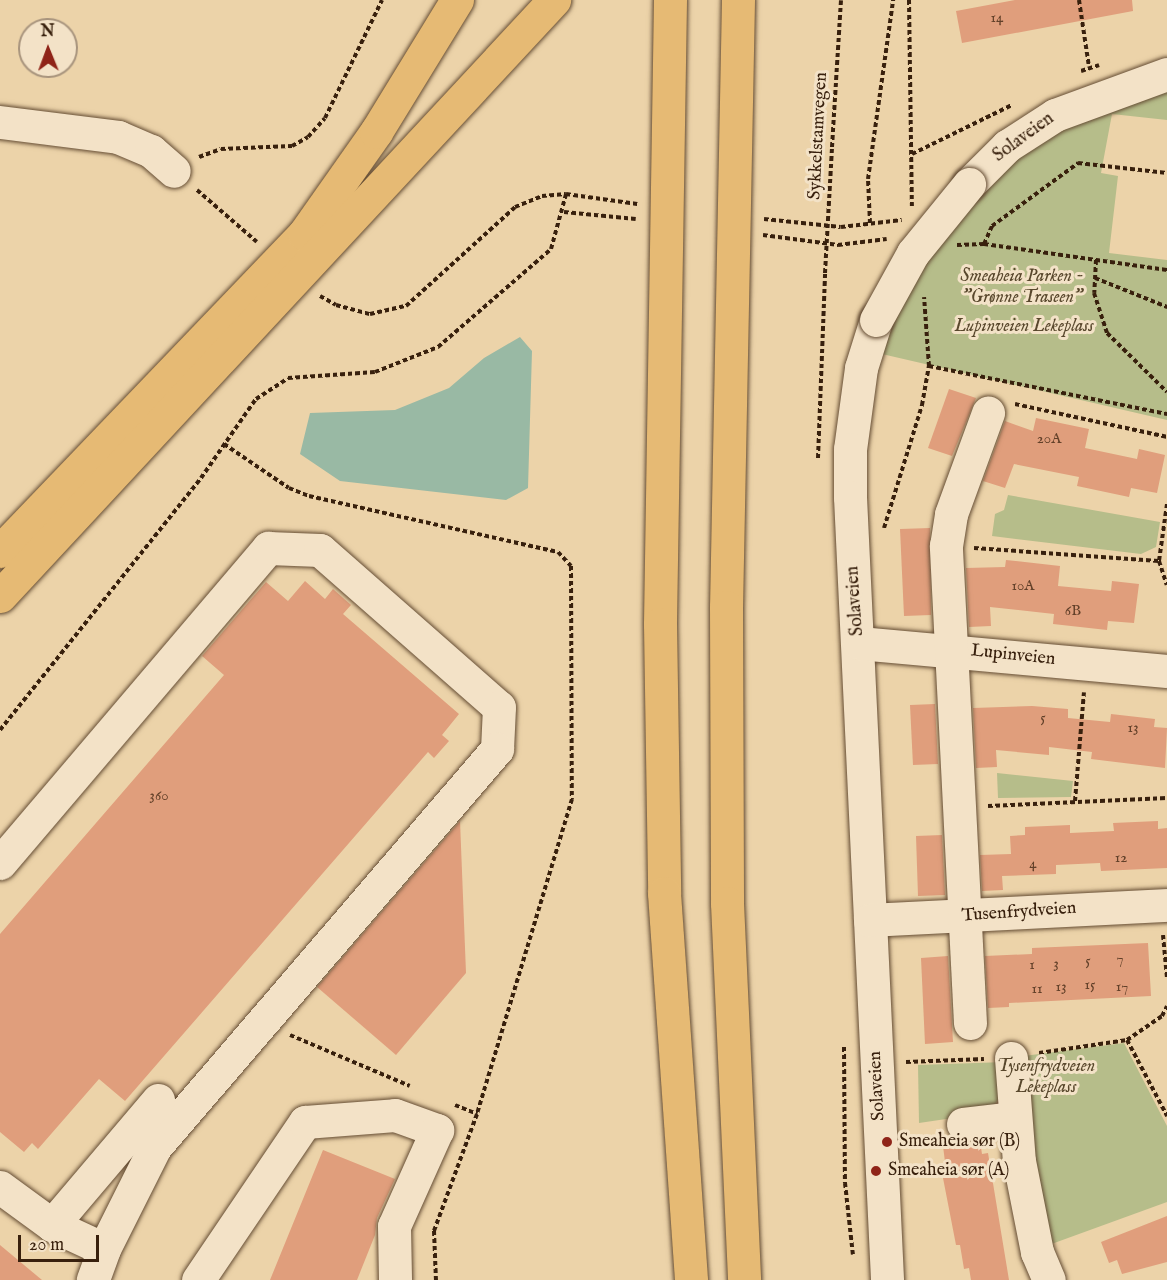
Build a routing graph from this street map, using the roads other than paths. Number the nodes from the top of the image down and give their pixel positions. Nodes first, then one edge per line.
1 (457, 0) edge
2 (555, 0) edge
3 (670, 0) edge
4 (738, 0) edge
5 (1167, 74) edge
6 (0, 122) edge
7 (174, 171) road end
8 (315, 240) junction
9 (988, 413) road end
10 (0, 551) edge
11 (0, 596) edge
12 (859, 643) junction
13 (949, 649) junction
14 (1167, 671) edge
15 (0, 863) edge
16 (1167, 906) edge
17 (962, 917) junction
18 (870, 920) junction
19 (970, 1023) dead end
20 (1011, 1058) road end
21 (159, 1100) dead end
22 (1012, 1118) junction
23 (963, 1124) dead end
24 (0, 1187) edge
25 (52, 1225) junction
26 (104, 1249) junction
27 (93, 1280) edge
28 (198, 1280) edge
29 (395, 1280) edge
30 (691, 1280) edge
31 (744, 1280) edge
32 (887, 1280) edge
33 (1048, 1280) edge

1 - 8 highway
2 - 8 highway
3 - 30 highway
4 - 31 highway
5 - 12 street, Solaveien, bridge
6 - 7 street
8 - 10 highway
8 - 11 highway
9 - 13 street
12 - 13 street, Lupinveien
12 - 18 street, Solaveien
13 - 14 street, Lupinveien
13 - 17 street
15 - 26 street
16 - 17 street, Tusenfrydveien
17 - 18 street, Tusenfrydveien
17 - 19 street
18 - 32 street, Solaveien
20 - 22 street
21 - 25 street
22 - 23 street
22 - 33 street
24 - 25 street
25 - 26 street
26 - 27 street
28 - 29 street

